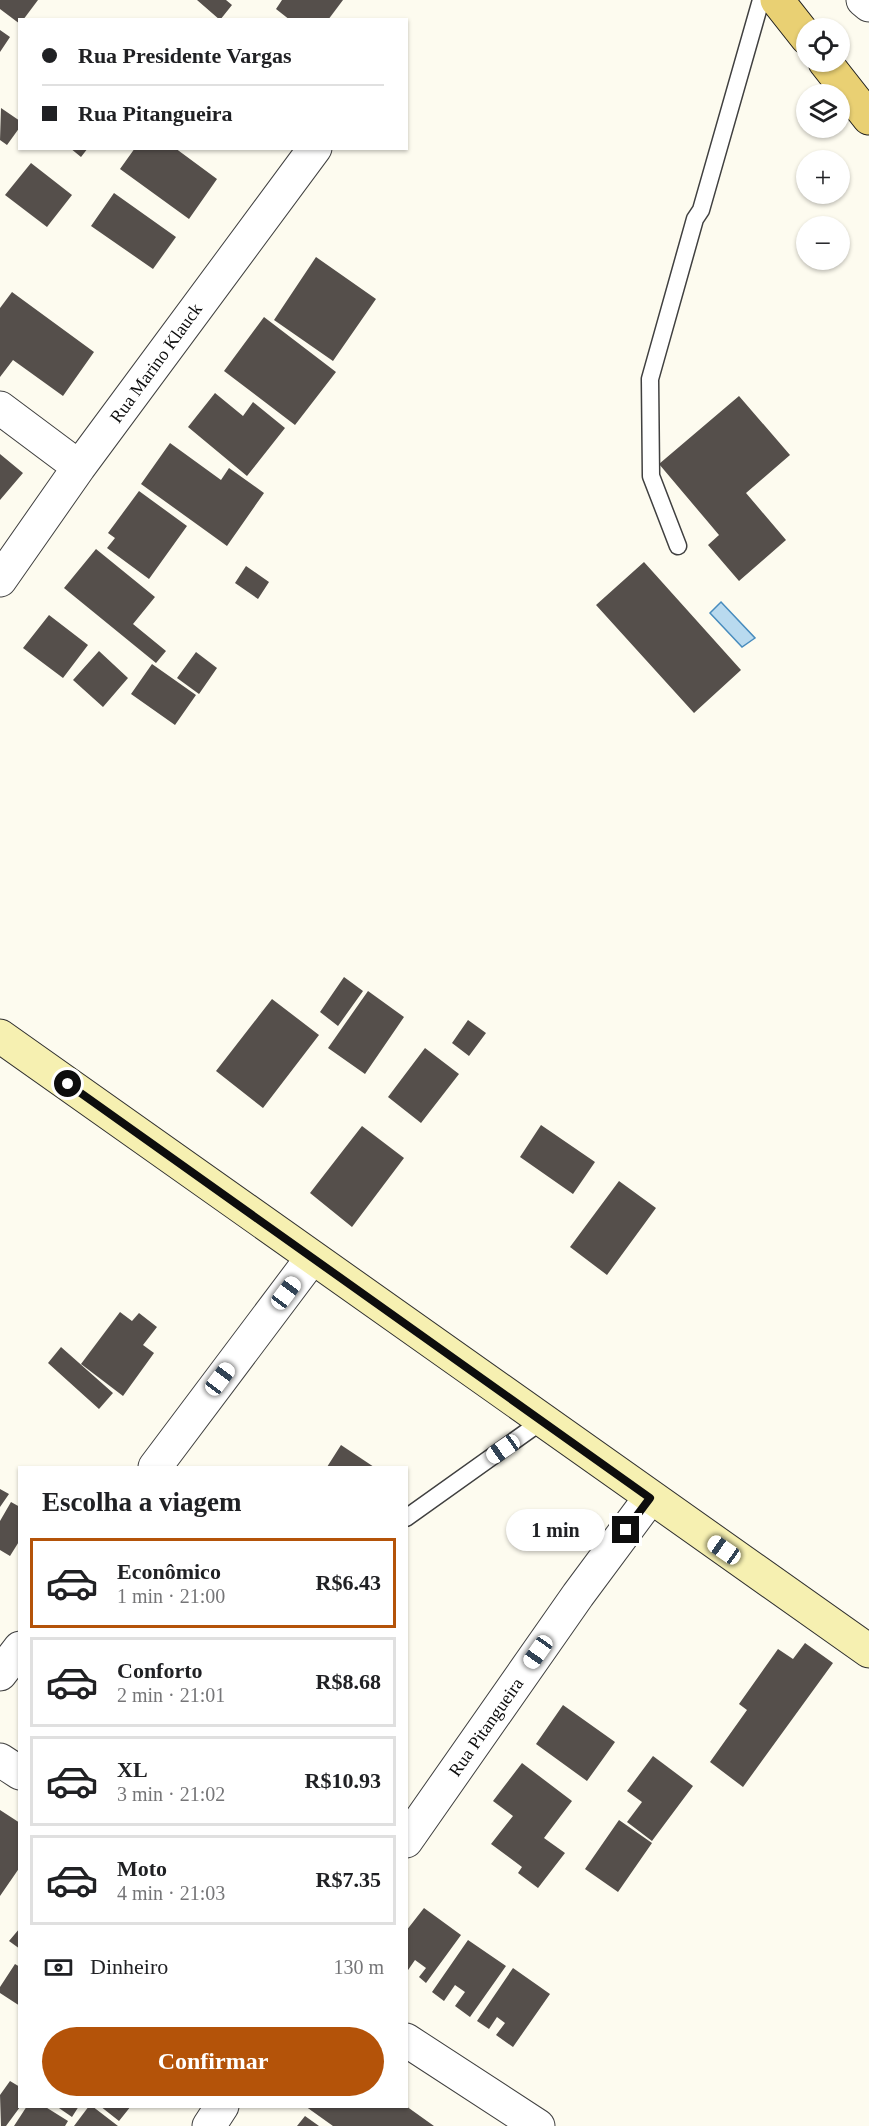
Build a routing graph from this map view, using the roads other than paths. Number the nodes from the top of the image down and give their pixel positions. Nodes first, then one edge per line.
1 (863, 0) edge
2 (777, 2) edge
3 (869, 5) edge
4 (796, 25) edge
5 (833, 72) edge
6 (869, 117) edge
7 (314, 150) edge
8 (0, 408) edge
9 (80, 467) junction
10 (678, 546) dead end
11 (0, 580) edge
12 (0, 1036) edge
13 (312, 1258) junction
14 (542, 1421) junction
15 (156, 1466) edge
16 (650, 1498) junction
17 (408, 1517) edge
18 (18, 1651) edge
19 (869, 1651) edge
20 (0, 1674) edge
21 (0, 1760) edge
22 (18, 1772) edge
23 (408, 1838) edge
24 (408, 2041) edge
25 (221, 2108) edge
26 (208, 2126) edge
27 (538, 2126) edge

1 - 3 street
2 - 4 main road
2 - 10 lane
5 - 6 main road
7 - 9 street, Rua Marino Klauck
8 - 9 street
9 - 11 street, Rua Marino Klauck
12 - 13 main road
13 - 14 main road
13 - 15 street
14 - 16 main road
14 - 17 lane
16 - 19 main road
16 - 23 street, Rua Pitangueira
18 - 20 street
21 - 22 street
24 - 27 street
25 - 26 street

